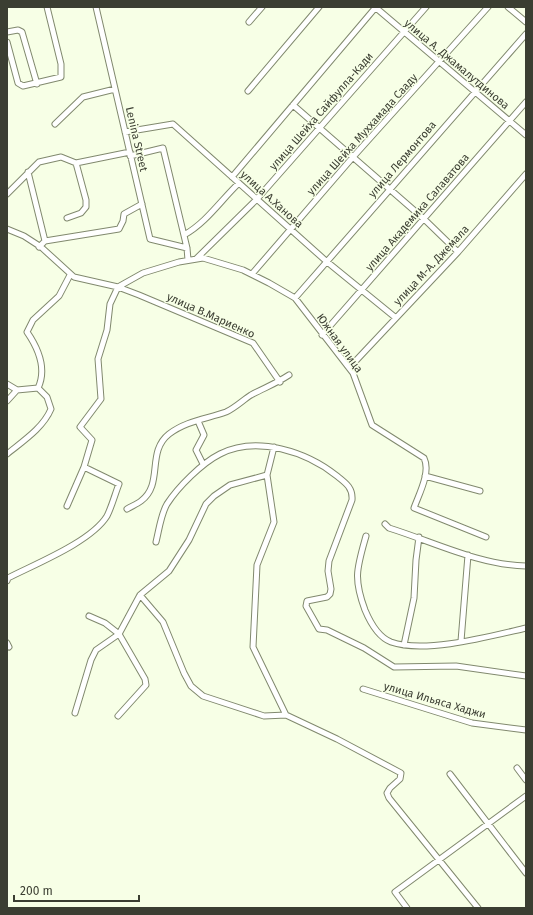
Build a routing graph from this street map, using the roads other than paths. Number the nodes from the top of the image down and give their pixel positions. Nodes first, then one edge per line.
1 (47, 7) edge
2 (96, 7) edge
3 (262, 7) edge
4 (319, 7) edge
5 (376, 7) edge
6 (426, 7) edge
7 (488, 7) edge
8 (508, 7) edge
9 (249, 22) dead end
10 (526, 22) edge
11 (403, 31) junction
12 (7, 32) edge
13 (526, 34) edge
14 (7, 42) edge
15 (439, 63) junction
16 (37, 84) junction
17 (115, 89) junction
18 (248, 91) dead end
19 (475, 92) junction
20 (526, 102) edge
21 (293, 105) junction
22 (510, 121) junction
23 (55, 124) dead end
24 (319, 128) junction
25 (125, 132) junction
26 (526, 135) edge
27 (130, 154) junction
28 (353, 157) junction
29 (76, 163) junction
30 (28, 172) junction
31 (526, 174) edge
32 (232, 177) junction
33 (239, 183) junction
34 (389, 189) junction
35 (7, 194) edge
36 (257, 200) junction
37 (142, 204) junction
38 (67, 218) dead end
39 (424, 219) junction
40 (7, 229) edge
41 (291, 229) junction
42 (184, 235) junction
43 (45, 241) junction
44 (39, 247) junction
45 (187, 248) junction
46 (458, 252) junction
47 (195, 259) junction
48 (188, 260) junction
49 (326, 261) junction
50 (252, 274) junction
51 (70, 275) junction
52 (118, 287) junction
53 (362, 289) junction
54 (295, 298) junction
55 (396, 318) junction
56 (322, 335) junction
57 (349, 368) junction
58 (289, 375) dead end
59 (280, 382) junction
60 (7, 384) edge
61 (38, 388) junction
62 (17, 390) junction
63 (7, 401) edge
64 (198, 421) junction
65 (274, 447) junction
66 (7, 454) edge
67 (203, 464) junction
68 (84, 467) junction
69 (267, 475) junction
70 (425, 476) junction
71 (480, 491) dead end
72 (67, 506) dead end
73 (127, 509) dead end
74 (386, 524) dead end
75 (366, 536) dead end
76 (486, 537) dead end
77 (419, 538) junction
78 (156, 542) dead end
79 (468, 555) junction
80 (526, 566) edge
81 (7, 581) edge
82 (140, 595) junction
83 (89, 616) dead end
84 (526, 628) edge
85 (118, 634) junction
86 (461, 641) junction
87 (404, 645) junction
88 (526, 676) edge
89 (363, 690) dead end
90 (75, 713) dead end
91 (286, 715) junction
92 (118, 716) dead end
93 (526, 730) edge
94 (517, 768) dead end
95 (450, 774) dead end
96 (526, 780) edge
97 (526, 796) edge
98 (489, 825) junction
99 (440, 860) junction
100 (526, 873) edge
101 (407, 908) edge
102 (478, 908) edge

1 - 16 street
2 - 17 street, Lenina Street
3 - 9 street
4 - 18 street
5 - 11 street, улица А. Джамалутдинова
5 - 21 street
6 - 11 street, улица Шейха Сайфулла-Кади
7 - 15 street, улица Шейха Муххамада Сааду
8 - 10 street
11 - 15 street, улица А. Джамалутдинова
11 - 24 street, улица Шейха Сайфулла-Кади
12 - 16 street
13 - 19 street, улица Лермонтова
14 - 16 street
15 - 19 street, улица А. Джамалутдинова
15 - 28 street, улица Шейха Муххамада Сааду
17 - 23 street
17 - 25 street, Lenina Street
19 - 22 street, улица А. Джамалутдинова
19 - 34 street, улица Лермонтова
20 - 22 street, улица Академика Салаватова
21 - 24 street
21 - 32 street
22 - 26 street, улица А. Джамалутдинова
22 - 39 street, улица Академика Салаватова
24 - 28 street
24 - 36 street, улица Шейха Сайфулла-Кади
25 - 27 street, Lenina Street
25 - 32 street, улица А.Ханова
27 - 29 street
27 - 37 street, Lenina Street
27 - 42 street
28 - 34 street
28 - 41 street, улица Шейха Муххамада Сааду
29 - 30 street
29 - 38 street
30 - 35 street
30 - 43 street
31 - 46 street, улица М-А. Джемала
32 - 33 street, улица А.Ханова
33 - 36 street, улица А.Ханова
33 - 42 street
34 - 39 street
34 - 49 street, улица Лермонтова
36 - 41 street, улица А.Ханова
36 - 47 street, улица Шейха Сайфулла-Кади
37 - 43 street
37 - 45 street, Lenina Street
39 - 46 street
39 - 53 street, улица Академика Салаватова
40 - 44 street
41 - 49 street, улица А.Ханова
41 - 50 street, улица Шейха Муххамада Сааду
42 - 45 street
43 - 44 street
44 - 51 street
45 - 48 street
46 - 55 street, улица М-А. Джемала
47 - 48 street, Южная улица
47 - 50 street, Южная улица
48 - 52 street, Южная улица
49 - 53 street, улица А.Ханова
49 - 54 street, улица Лермонтова
50 - 54 street, Южная улица
51 - 52 street, улица В.Мариенко
51 - 61 street
52 - 59 street, улица В.Мариенко
52 - 68 street
53 - 55 street, улица А.Ханова
53 - 56 street, улица Академика Салаватова
54 - 56 street, Южная улица
55 - 57 street, улица М-А. Джемала
56 - 57 street, Южная улица
57 - 70 street, Южная улица
58 - 59 street
59 - 64 street
60 - 62 street
61 - 62 street
61 - 66 street
62 - 63 street
64 - 67 street
64 - 73 street
65 - 67 street
65 - 69 street
65 - 88 street
67 - 78 street
68 - 72 street
68 - 81 street
69 - 82 street
69 - 91 street
70 - 71 street
70 - 76 street, Южная улица
74 - 77 street
75 - 87 street
77 - 79 street
77 - 87 street
79 - 80 street
79 - 86 street
82 - 85 street
82 - 91 street
83 - 85 street
84 - 86 street
85 - 90 street
85 - 92 street
86 - 87 street
89 - 93 street, улица Ильяса Хаджи
91 - 99 street
94 - 96 street
95 - 98 street
97 - 98 street
98 - 99 street
98 - 100 street
99 - 101 street
99 - 102 street

